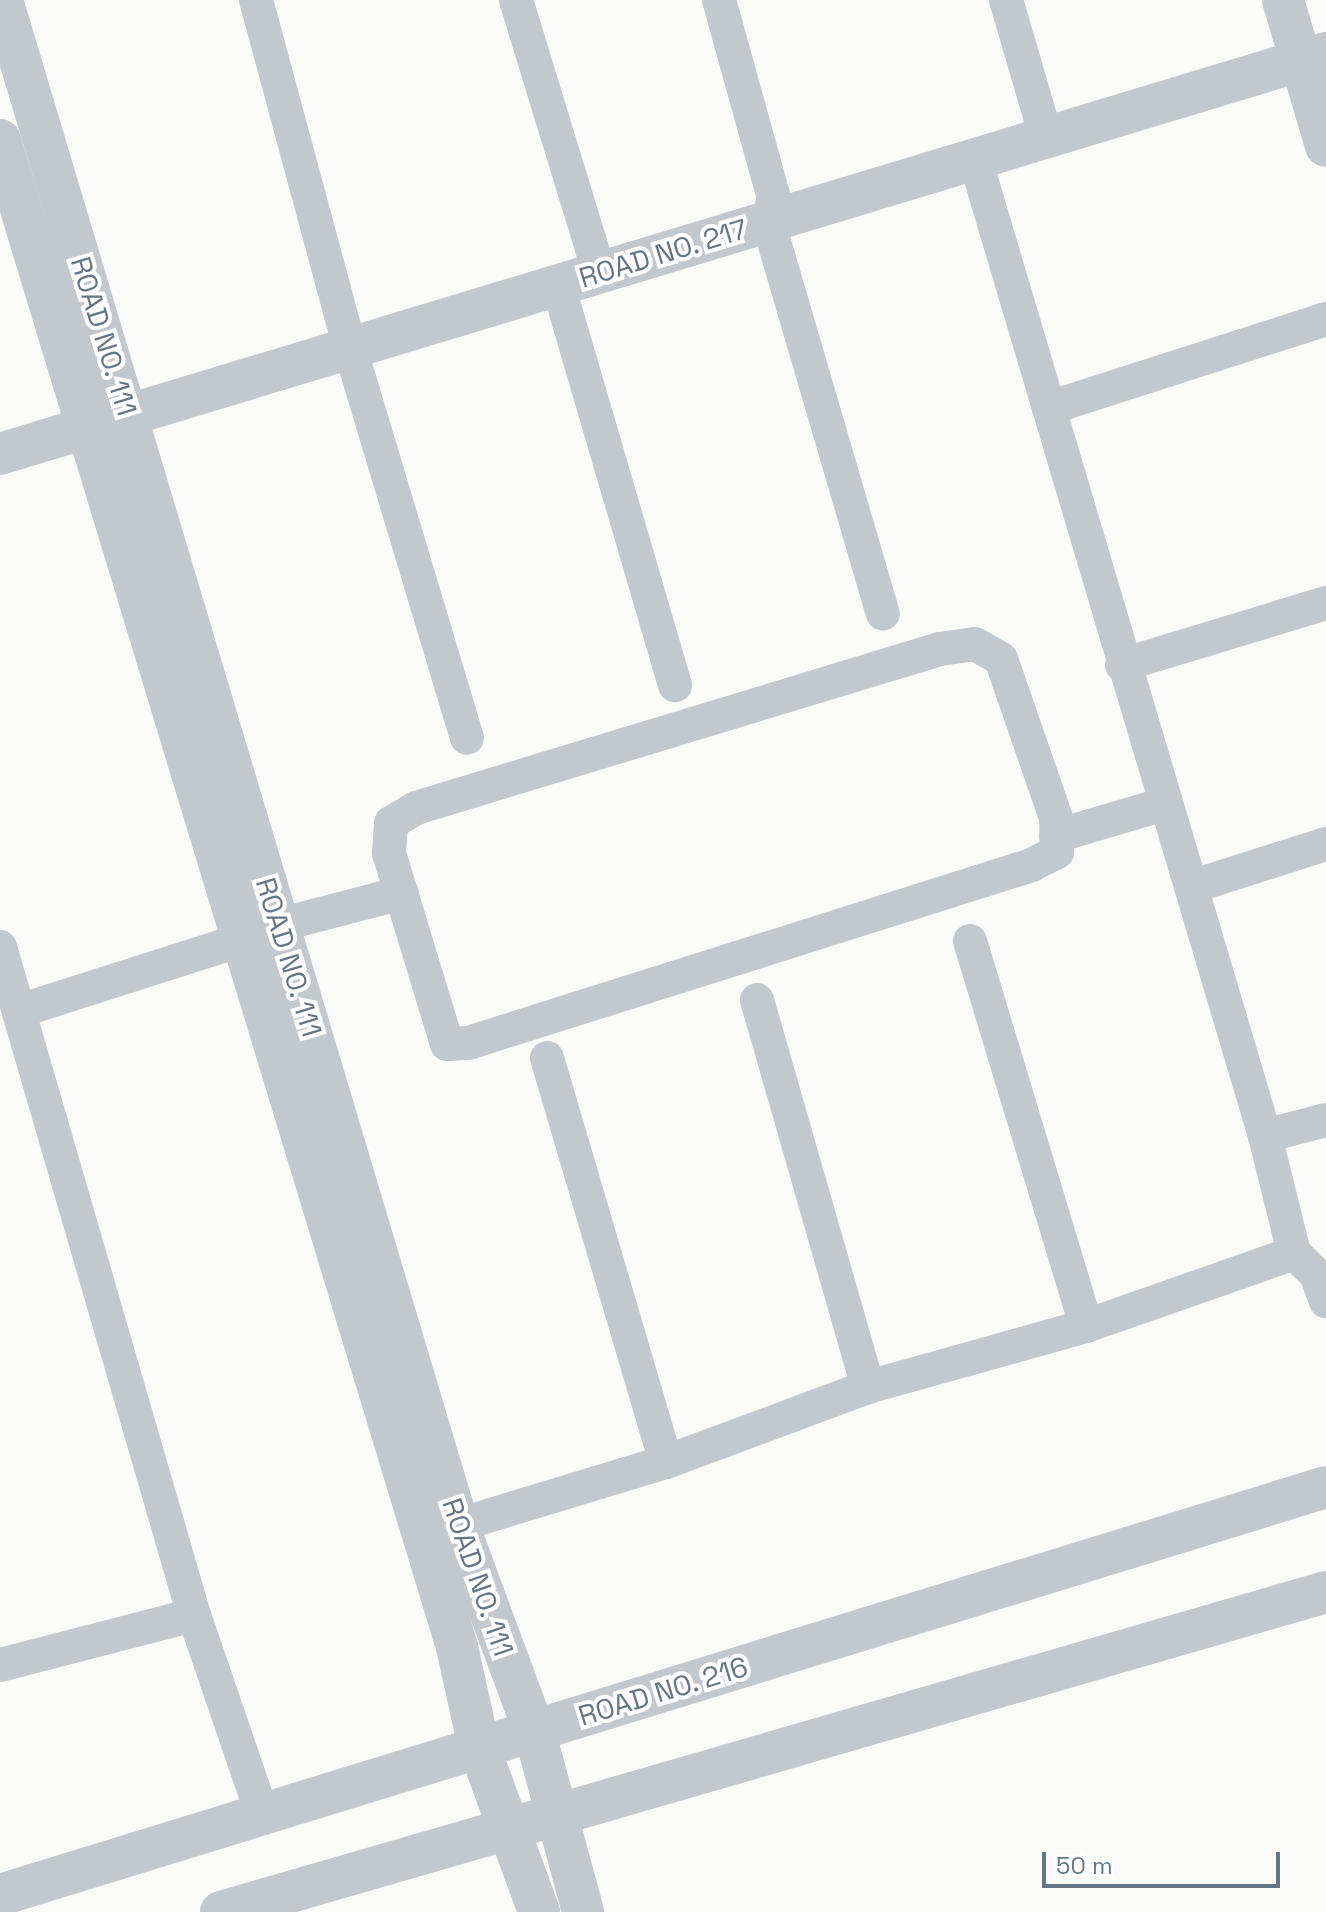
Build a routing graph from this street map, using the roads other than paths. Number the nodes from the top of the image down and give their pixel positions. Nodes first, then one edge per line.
1 (2, 0) edge
2 (256, 0) edge
3 (516, 0) edge
4 (719, 0) edge
5 (1006, 0) edge
6 (1283, 0) edge
7 (1312, 57) edge
8 (1046, 137) junction
9 (1326, 146) edge
10 (2, 155) edge
11 (975, 159) junction
12 (768, 221) junction
13 (599, 272) junction
14 (558, 285) junction
15 (1326, 319) edge
16 (350, 348) junction
17 (1049, 408) junction
18 (128, 416) junction
19 (87, 428) junction
20 (0, 454) edge
21 (1326, 603) edge
22 (883, 613) dead end
23 (1122, 665) junction
24 (675, 685) dead end
25 (467, 738) dead end
26 (1165, 804) junction
27 (1056, 836) junction
28 (1326, 844) edge
29 (1191, 887) junction
30 (402, 893) junction
31 (261, 932) junction
32 (970, 941) dead end
33 (0, 947) edge
34 (757, 1000) dead end
35 (11, 1006) edge
36 (547, 1058) dead end
37 (1326, 1120) edge
38 (1265, 1136) junction
39 (1294, 1253) junction
40 (1326, 1301) edge
41 (1086, 1326) junction
42 (868, 1387) junction
43 (666, 1462) junction
44 (1326, 1487) edge
45 (458, 1525) junction
46 (1326, 1592) edge
47 (194, 1615) junction
48 (0, 1665) edge
49 (534, 1730) junction
50 (479, 1747) junction
51 (262, 1814) junction
52 (558, 1815) junction
53 (507, 1829) junction
54 (0, 1895) edge
55 (242, 1909) edge
56 (539, 1912) edge
57 (583, 1912) edge

1 - 18 street, ROAD NO. 111
2 - 16 street
3 - 13 street
4 - 12 street
5 - 8 street
6 - 7 street
7 - 8 street, ROAD NO. 217
7 - 9 street
8 - 11 street, ROAD NO. 217
10 - 19 street, ROAD NO. 111
11 - 12 street, ROAD NO. 217
11 - 17 street
12 - 13 street, ROAD NO. 217
12 - 22 street
13 - 14 street, ROAD NO. 217
14 - 16 street, ROAD NO. 217
14 - 24 street
15 - 17 street
16 - 18 street, ROAD NO. 217
16 - 25 street
17 - 23 street
18 - 19 street, ROAD NO. 217
18 - 31 street, ROAD NO. 111
19 - 20 street, ROAD NO. 217
19 - 31 street, ROAD NO. 111
21 - 23 street
23 - 26 street
26 - 27 street
26 - 29 street
27 - 30 street
27 - 30 street
28 - 29 street
29 - 38 street
30 - 31 street
31 - 35 street
31 - 45 street, ROAD NO. 111
31 - 50 street, ROAD NO. 111
32 - 41 street
33 - 35 street
34 - 42 street
35 - 47 street
36 - 43 street
37 - 38 street
38 - 39 street
39 - 40 street
39 - 41 street
41 - 42 street
42 - 43 street
43 - 45 street
44 - 49 street, ROAD NO. 216
45 - 49 street, ROAD NO. 111
46 - 52 street
47 - 48 street
47 - 51 street
49 - 50 street, ROAD NO. 216
49 - 52 street, ROAD NO. 111
50 - 51 street, ROAD NO. 216
50 - 53 street, ROAD NO. 111
51 - 54 street, ROAD NO. 216
52 - 53 street
52 - 57 street, ROAD NO. 111
53 - 55 street
53 - 56 street, ROAD NO. 111

